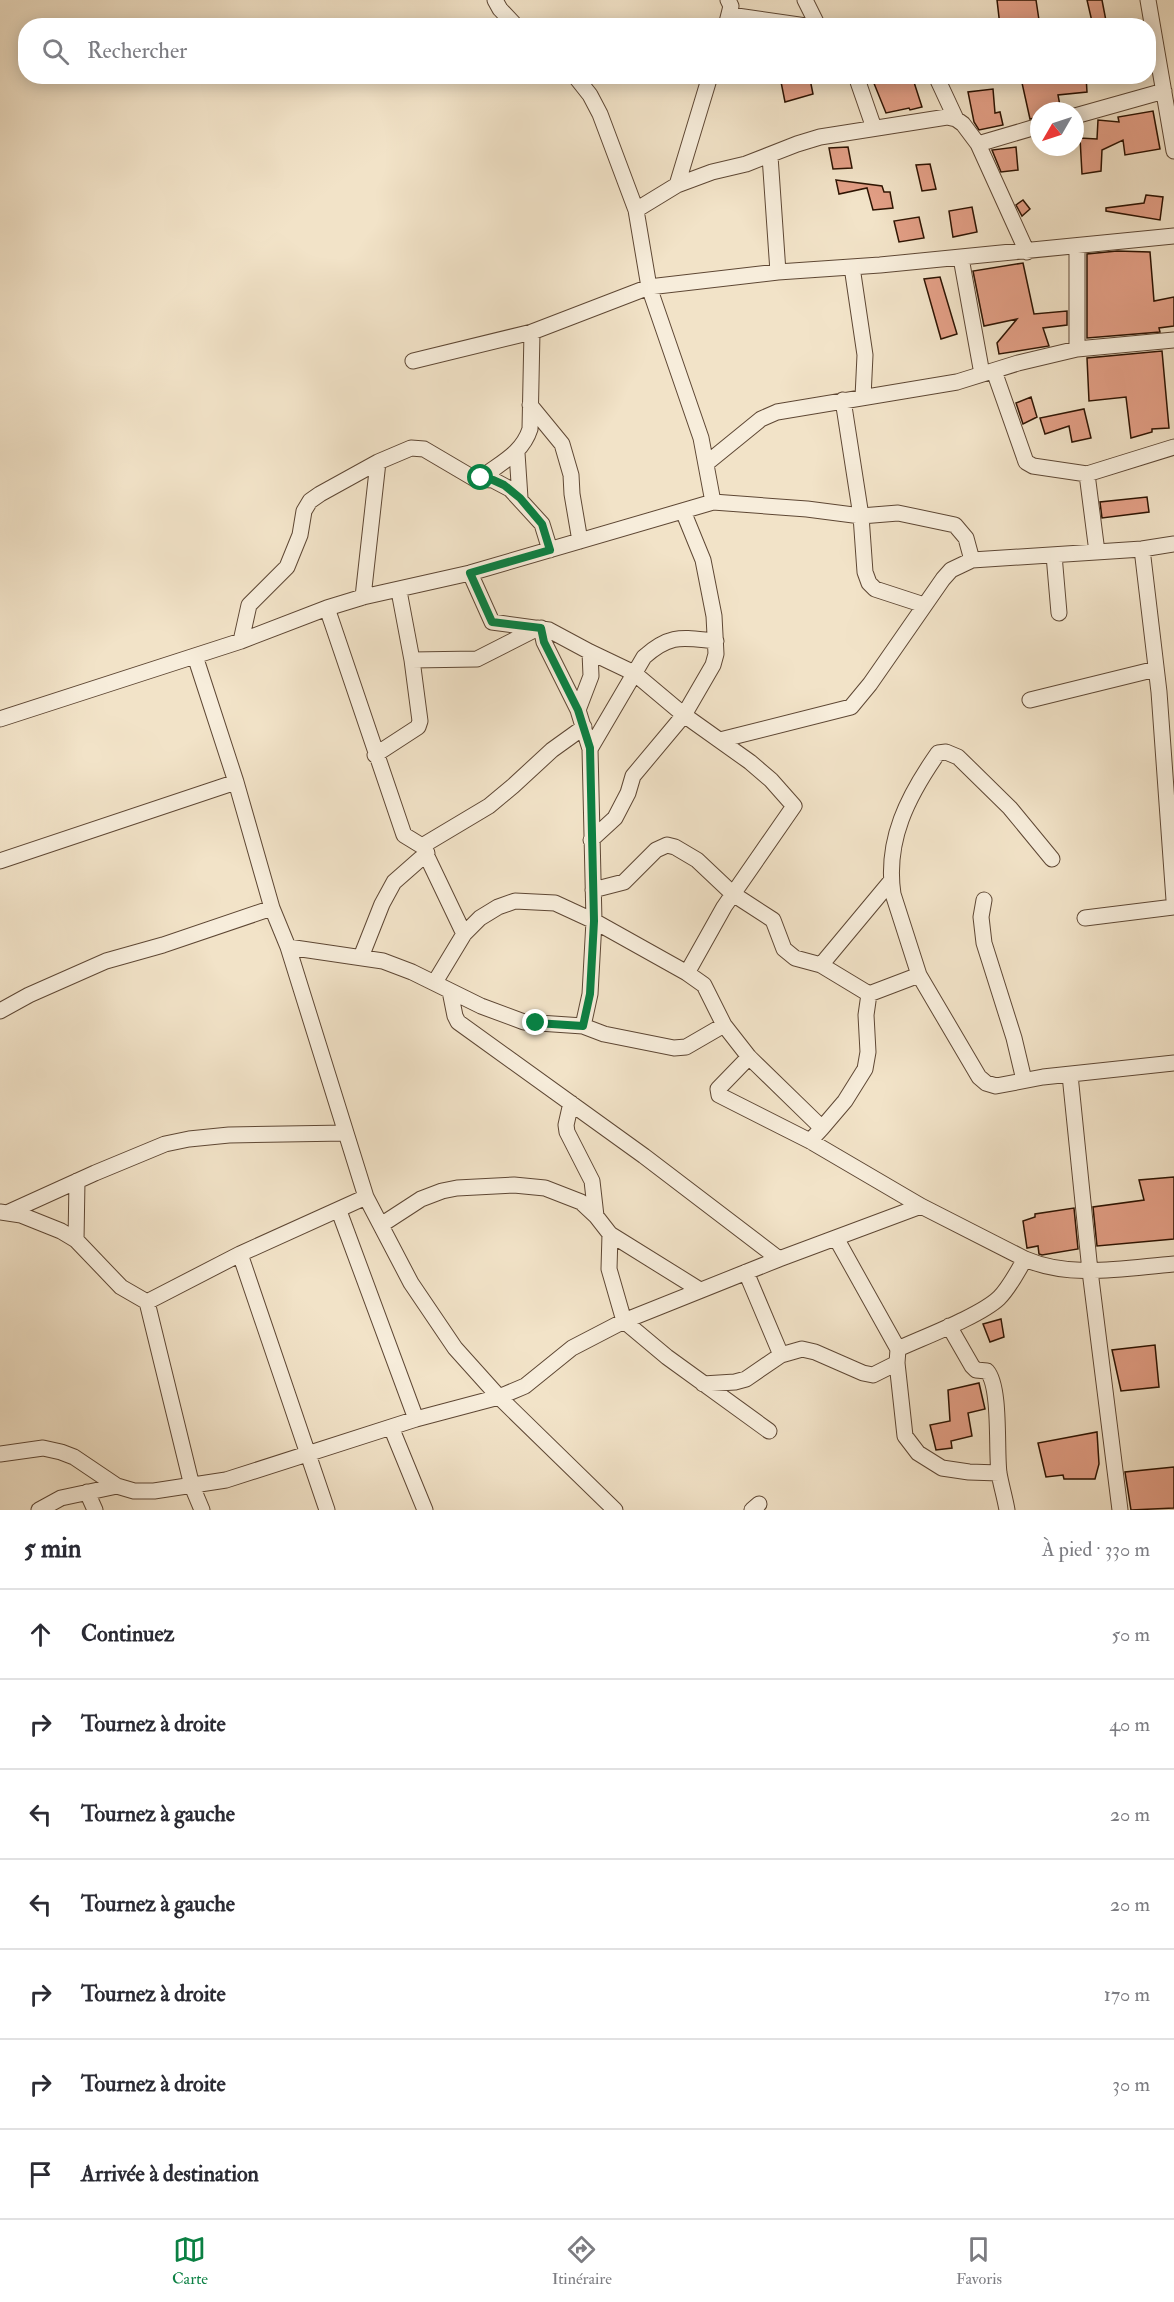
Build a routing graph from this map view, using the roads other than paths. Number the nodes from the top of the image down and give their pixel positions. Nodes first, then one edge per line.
1 (495, 0) edge
2 (805, 0) edge
3 (1148, 0) edge
4 (728, 13) edge
5 (508, 18) edge
6 (758, 18) edge
7 (814, 18) edge
8 (1151, 18) edge
9 (1156, 46) edge
10 (581, 84) edge
11 (708, 84) edge
12 (859, 84) edge
13 (940, 84) edge
14 (1164, 91) junction
15 (1084, 113) edge
16 (956, 119) junction
17 (874, 128) junction
18 (1030, 129) edge
19 (978, 144) junction
20 (1174, 151) edge
21 (770, 156) junction
22 (677, 185) junction
23 (636, 210) junction
24 (1174, 236) edge
25 (1077, 246) junction
26 (1027, 252) junction
27 (961, 258) junction
28 (852, 267) junction
29 (778, 272) junction
30 (649, 287) junction
31 (532, 332) junction
32 (1174, 340) edge
33 (1077, 349) junction
34 (414, 361) dead end
35 (988, 373) junction
36 (863, 397) junction
37 (843, 400) junction
38 (530, 405) junction
39 (1173, 447) edge
40 (517, 453) junction
41 (378, 462) junction
42 (707, 463) junction
43 (1174, 464) edge
44 (1087, 474) junction
45 (481, 478) junction
46 (520, 498) junction
47 (713, 502) junction
48 (683, 511) junction
49 (861, 516) junction
50 (580, 541) junction
51 (1174, 544) edge
52 (1142, 549) junction
53 (550, 550) junction
54 (1097, 552) junction
55 (1054, 555) junction
56 (972, 560) junction
57 (470, 573) junction
58 (399, 591) junction
59 (363, 597) junction
60 (924, 605) junction
61 (327, 608) junction
62 (1059, 613) dead end
63 (492, 622) junction
64 (540, 628) junction
65 (716, 640) junction
66 (241, 642) junction
67 (495, 651) junction
68 (590, 652) junction
69 (195, 656) junction
70 (412, 660) junction
71 (613, 663) junction
72 (1156, 669) junction
73 (634, 673) junction
74 (591, 675) junction
75 (1167, 692) edge
76 (1030, 700) dead end
77 (578, 710) junction
78 (684, 715) junction
79 (0, 719) edge
80 (584, 727) junction
81 (720, 740) junction
82 (590, 748) junction
83 (375, 755) junction
84 (236, 782) junction
85 (591, 840) junction
86 (424, 850) junction
87 (1052, 859) dead end
88 (0, 861) edge
89 (891, 880) junction
90 (593, 890) junction
91 (734, 894) junction
92 (984, 900) dead end
93 (1174, 900) edge
94 (1174, 907) edge
95 (272, 908) junction
96 (1085, 918) dead end
97 (594, 921) junction
98 (464, 933) junction
99 (288, 947) junction
100 (361, 957) junction
101 (821, 965) junction
102 (687, 973) junction
103 (919, 975) junction
104 (435, 982) junction
105 (450, 991) junction
106 (869, 993) junction
107 (0, 1011) edge
108 (724, 1025) junction
109 (583, 1026) junction
110 (750, 1057) junction
111 (1174, 1063) edge
112 (1070, 1075) junction
113 (1024, 1080) junction
114 (571, 1103) junction
115 (822, 1128) junction
116 (346, 1133) junction
117 (810, 1142) junction
118 (77, 1181) junction
119 (366, 1197) junction
120 (921, 1206) junction
121 (339, 1211) junction
122 (4, 1212) edge
123 (596, 1216) junction
124 (381, 1225) junction
125 (610, 1234) junction
126 (836, 1238) junction
127 (76, 1240) junction
128 (240, 1254) junction
129 (779, 1259) junction
130 (1024, 1259) junction
131 (1174, 1264) edge
132 (1090, 1270) junction
133 (746, 1272) junction
134 (700, 1290) junction
135 (147, 1302) junction
136 (624, 1321) junction
137 (949, 1326) junction
138 (781, 1355) junction
139 (898, 1356) junction
140 (703, 1384) junction
141 (499, 1397) junction
142 (416, 1419) junction
143 (391, 1427) junction
144 (769, 1431) dead end
145 (0, 1454) edge
146 (306, 1455) junction
147 (999, 1473) junction
148 (117, 1486) junction
149 (192, 1486) junction
150 (87, 1492) junction
151 (39, 1510) edge
152 (94, 1510) edge
153 (202, 1510) edge
154 (327, 1510) edge
155 (425, 1510) edge
156 (615, 1510) edge
157 (1007, 1510) edge
158 (1120, 1510) edge

1 - 5 street
2 - 7 street
3 - 8 street
4 - 6 street
9 - 14 street
10 - 23 street
11 - 22 street
12 - 17 street
13 - 16 street
14 - 15 street
14 - 20 street
16 - 17 street
16 - 19 street
17 - 21 street
18 - 19 street
19 - 26 street
21 - 22 street
21 - 29 street
22 - 23 street
23 - 30 street
24 - 25 street
25 - 26 street
25 - 33 street
26 - 27 street
27 - 28 street
27 - 35 street
28 - 29 street
28 - 36 street
29 - 30 street
30 - 31 street
30 - 42 street
31 - 34 street
31 - 38 street
32 - 33 street
33 - 35 street
35 - 36 street
35 - 44 street
36 - 37 street
37 - 42 street
37 - 49 street
38 - 40 street
38 - 50 street
39 - 43 street
39 - 44 street
40 - 45 street
40 - 46 street
41 - 45 street
41 - 59 street
41 - 66 street
42 - 47 street
44 - 54 street
45 - 46 street
46 - 53 street
47 - 48 street
47 - 49 street
48 - 50 street
48 - 65 street
49 - 56 street
49 - 60 street
50 - 53 street
51 - 52 street
52 - 54 street
52 - 72 street
53 - 57 street
54 - 55 street
55 - 56 street
55 - 62 street
56 - 60 street
57 - 58 street
57 - 63 street
58 - 59 street
58 - 70 street
59 - 61 street
60 - 81 street
61 - 66 street
61 - 83 street
63 - 64 street
63 - 67 street
64 - 67 street
64 - 68 street
64 - 77 street
65 - 73 street
65 - 78 street
66 - 69 street
67 - 70 street
68 - 71 street
68 - 74 street
69 - 79 street
69 - 84 street
70 - 83 street
71 - 73 street
71 - 74 street
72 - 75 street
72 - 76 street
73 - 78 street
73 - 82 street
74 - 77 street
75 - 93 street
77 - 80 street
78 - 81 street
78 - 85 street
80 - 82 street
80 - 86 street
81 - 91 street
82 - 85 street
83 - 86 street
84 - 88 street
84 - 95 street
85 - 90 street
86 - 98 street
86 - 100 street
87 - 89 street
89 - 101 street
89 - 103 street
90 - 91 street
90 - 97 street
91 - 101 street
91 - 102 street
92 - 113 street
94 - 96 street
95 - 99 street
95 - 107 street
97 - 98 street
97 - 102 street
97 - 109 street
98 - 104 street
99 - 100 street
99 - 116 street
100 - 104 street
101 - 106 street
102 - 108 street
103 - 106 street
103 - 113 street
104 - 105 street
105 - 109 street
105 - 114 street
106 - 115 street
108 - 109 street
108 - 110 street
110 - 115 street
110 - 117 street
111 - 112 street
112 - 113 street
112 - 132 street
114 - 123 street
114 - 129 street
115 - 117 street
116 - 118 street
116 - 119 street
117 - 120 street
118 - 122 street
118 - 127 street
119 - 121 street
119 - 124 street
120 - 126 street
120 - 130 street
121 - 128 street
121 - 142 street
122 - 127 street
123 - 124 street
123 - 125 street
124 - 141 street
125 - 134 street
125 - 136 street
126 - 129 street
126 - 139 street
127 - 135 street
128 - 135 street
128 - 146 street
129 - 133 street
130 - 132 street
130 - 137 street
131 - 132 street
132 - 158 street
133 - 134 street
133 - 138 street
134 - 136 street
135 - 149 street
136 - 140 street
136 - 141 street
137 - 139 street
137 - 147 street
138 - 139 street
138 - 140 street
139 - 147 street
140 - 144 street
141 - 142 street
141 - 156 street
142 - 143 street
143 - 146 street
143 - 155 street
145 - 148 street
146 - 149 street
146 - 154 street
147 - 157 street
148 - 149 street
148 - 150 street
149 - 153 street
150 - 151 street
150 - 152 street

